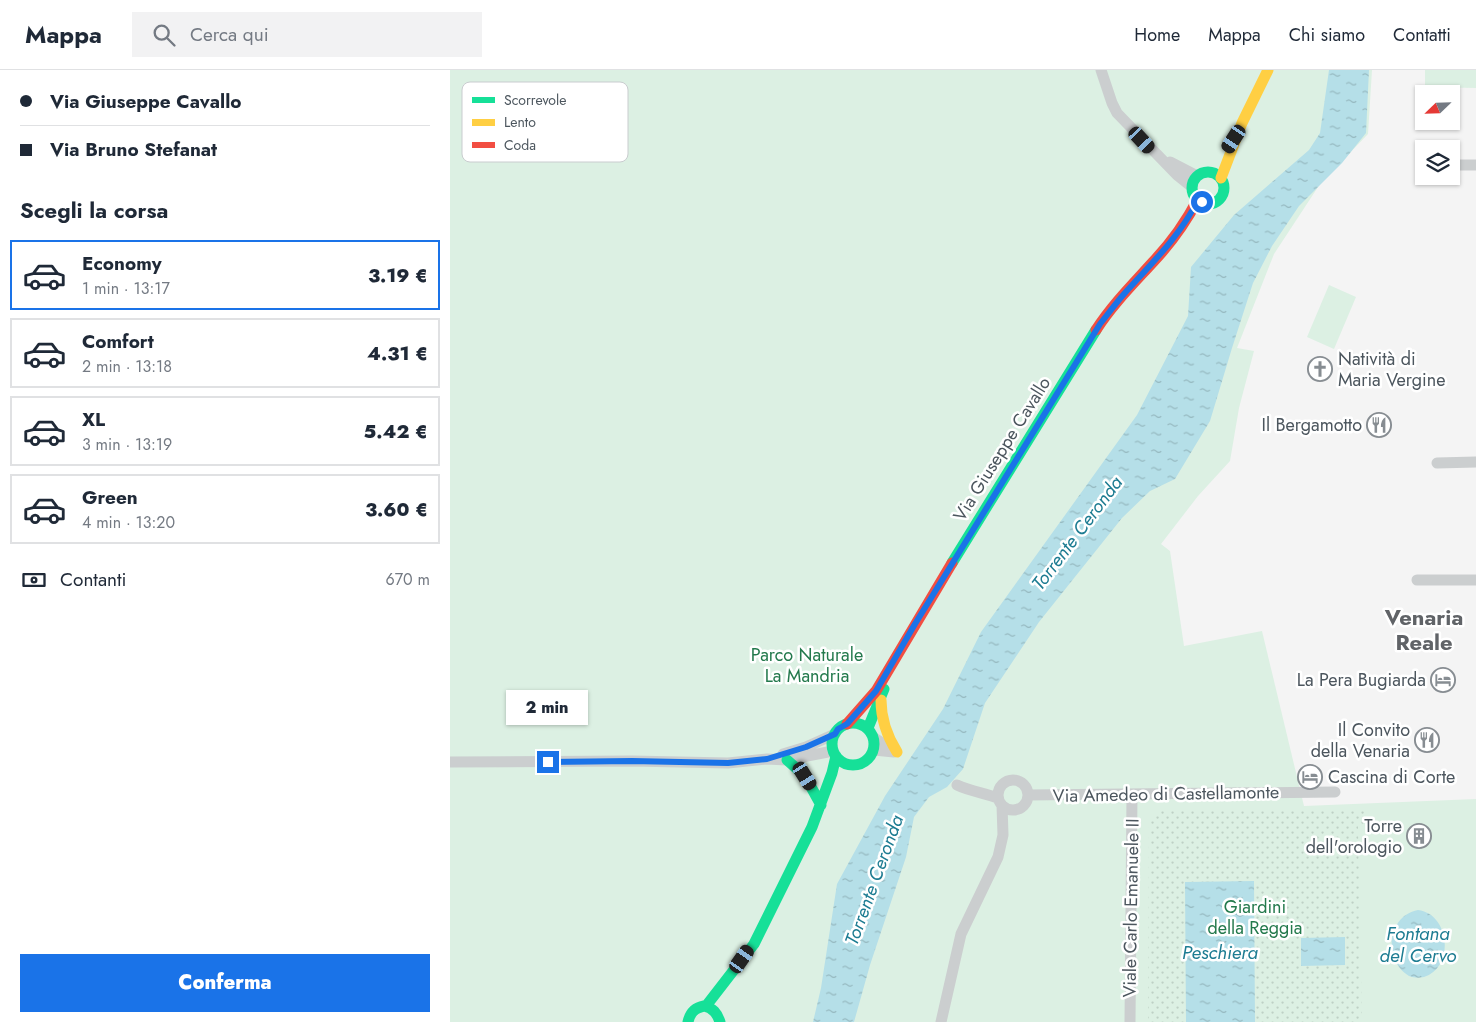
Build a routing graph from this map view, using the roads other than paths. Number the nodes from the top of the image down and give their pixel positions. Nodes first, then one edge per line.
1 (1101, 70) edge
2 (1268, 70) edge
3 (1460, 165) edge
4 (1476, 165) edge
5 (1217, 175) junction
6 (1195, 182) junction
7 (1202, 201) junction
8 (1476, 462) edge
9 (1437, 464) dead end
10 (1418, 580) dead end
11 (1476, 580) edge
12 (881, 694) junction
13 (847, 724) junction
14 (871, 733) junction
15 (835, 734) junction
16 (874, 750) junction
17 (900, 753) junction
18 (835, 754) junction
19 (767, 759) junction
20 (787, 760) junction
21 (450, 762) edge
22 (846, 773) junction
23 (957, 785) dead end
24 (1334, 792) dead end
25 (1132, 794) junction
26 (1028, 795) junction
27 (999, 798) junction
28 (821, 804) junction
29 (1017, 810) junction
30 (812, 827) junction
31 (1003, 835) junction
32 (722, 987) junction
33 (706, 1006) junction
34 (718, 1017) edge
35 (687, 1021) edge
36 (941, 1022) edge
37 (1130, 1022) edge

1 - 6 street
2 - 5 street
3 - 4 street
5 - 6 street
5 - 7 street
6 - 7 street
7 - 12 street, Via Giuseppe Cavallo
7 - 13 street, Via Giuseppe Cavallo
8 - 9 street
10 - 11 street
12 - 14 street, Via Giuseppe Cavallo
12 - 17 street
13 - 14 street
13 - 15 street
14 - 16 street
14 - 17 street
15 - 18 street
15 - 19 street
16 - 17 street
16 - 22 street
18 - 20 street
18 - 22 street
18 - 28 street
19 - 20 street
19 - 21 street
20 - 28 street
22 - 30 street
23 - 27 street
24 - 25 street, Via Amedeo di Castellamonte
25 - 26 street, Via Amedeo di Castellamonte
25 - 37 street, Viale Carlo Emanuele II
26 - 27 street
26 - 29 street
27 - 29 street
27 - 31 street
28 - 30 street
29 - 31 street
30 - 32 street
31 - 36 street
32 - 33 street
32 - 34 street
33 - 34 street
33 - 35 street

